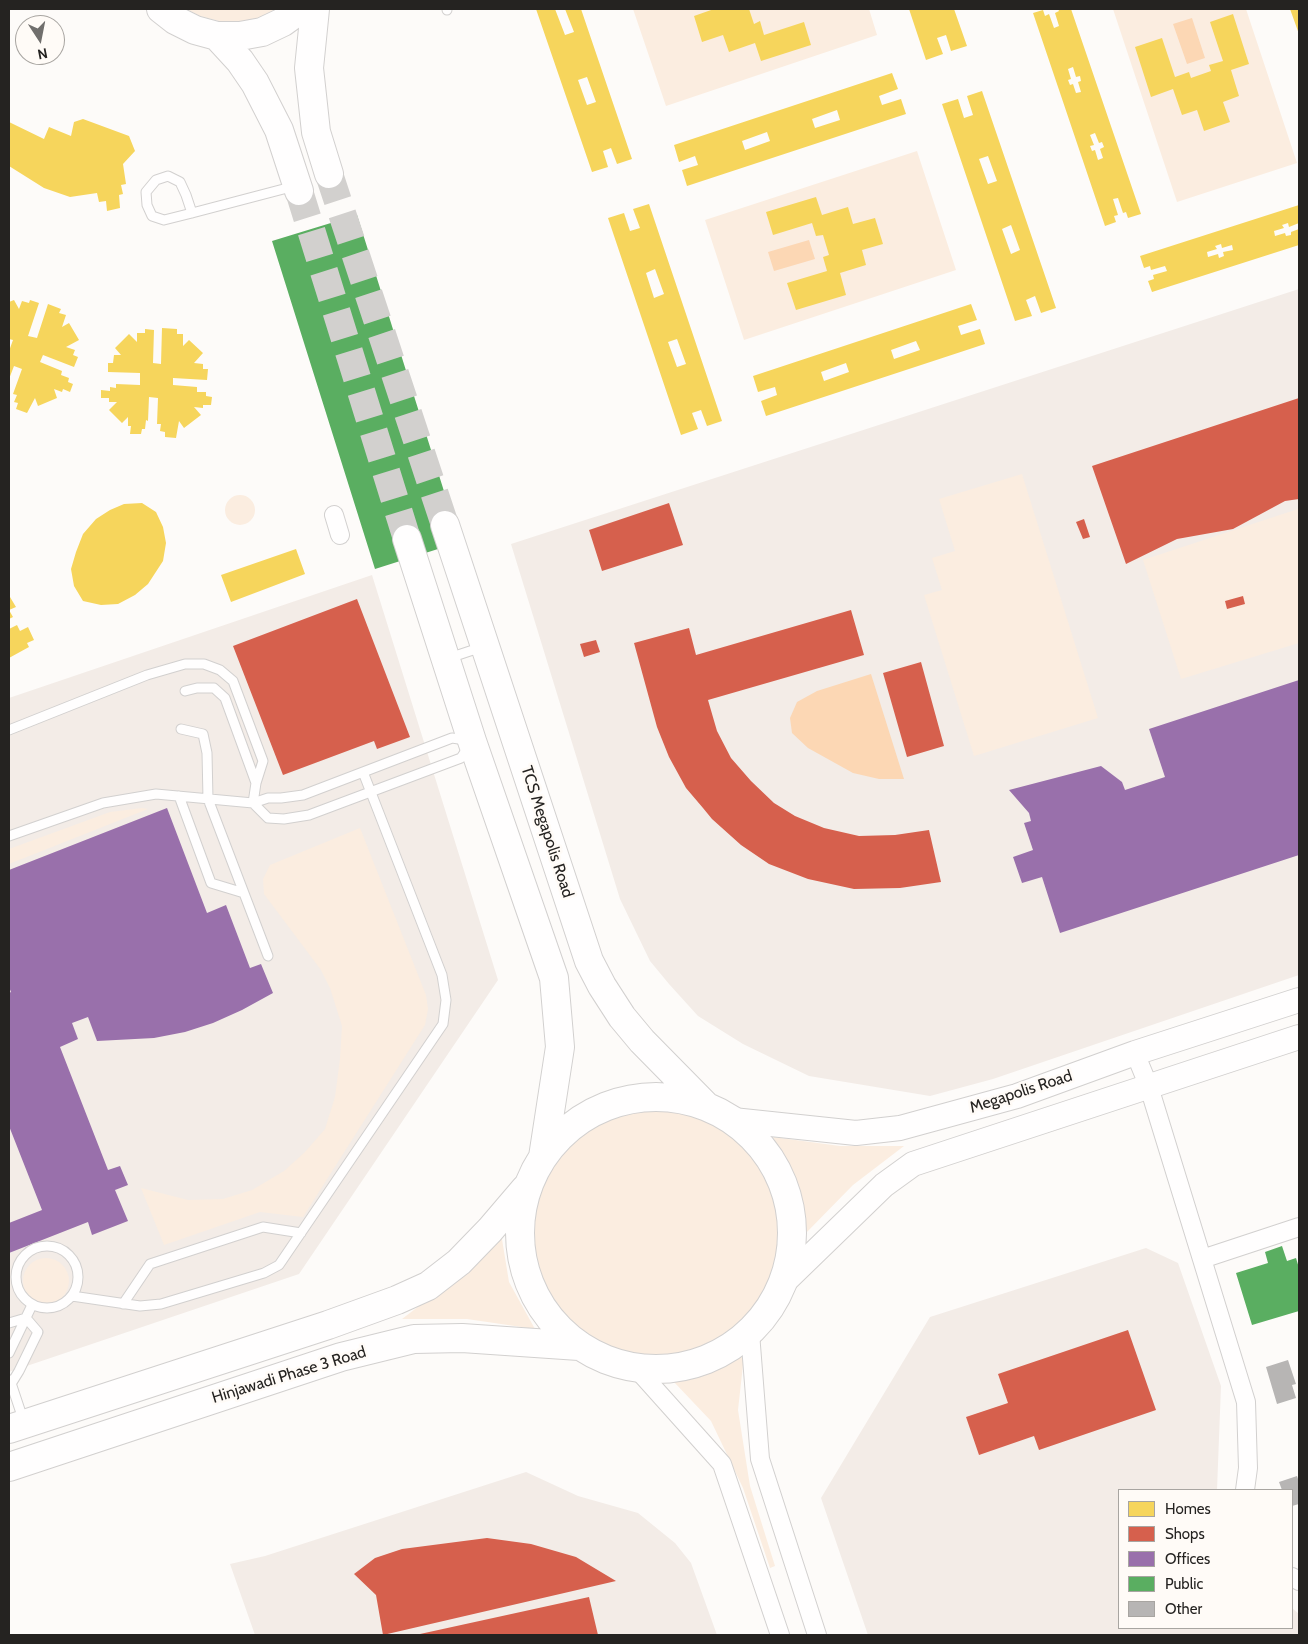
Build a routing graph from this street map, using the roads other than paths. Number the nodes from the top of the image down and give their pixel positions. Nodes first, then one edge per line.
1 (150, 9) edge
2 (301, 9) edge
3 (314, 9) edge
4 (168, 14) edge
5 (217, 36) junction
6 (329, 174) tunnel mouth
7 (298, 188) joint
8 (192, 213) junction
9 (334, 515) dead end
10 (445, 525) tunnel mouth
11 (340, 535) dead end
12 (407, 539) tunnel mouth
13 (484, 646) junction
14 (445, 660) junction
15 (185, 691) dead end
16 (181, 729) dead end
17 (9, 730) edge
18 (472, 741) junction
19 (363, 772) junction
20 (256, 783) junction
21 (371, 792) junction
22 (179, 796) junction
23 (208, 799) junction
24 (253, 804) junction
25 (9, 836) edge
26 (244, 893) junction
27 (268, 956) dead end
28 (1299, 1000) edge
29 (1299, 1037) edge
30 (1134, 1053) junction
31 (1149, 1087) junction
32 (706, 1106) junction
33 (733, 1120) junction
34 (543, 1157) junction
35 (529, 1184) junction
36 (1299, 1227) edge
37 (301, 1233) junction
38 (1202, 1259) junction
39 (784, 1282) junction
40 (72, 1296) junction
41 (124, 1304) junction
42 (32, 1305) junction
43 (26, 1318) junction
44 (9, 1324) edge
45 (750, 1333) junction
46 (579, 1346) junction
47 (9, 1353) edge
48 (636, 1368) junction
49 (10, 1380) edge
50 (17, 1427) edge
51 (9, 1466) edge
52 (1245, 1489) edge
53 (780, 1635) edge
54 (817, 1635) edge

1 - 4 street
2 - 5 main road
3 - 6 main road
4 - 5 main road
5 - 7 main road
7 - 8 lane
8 - 8 lane
9 - 11 street
10 - 13 main road, TCS Megapolis Road
12 - 14 main road
13 - 14 lane
13 - 32 main road, TCS Megapolis Road
14 - 18 main road
15 - 20 lane
16 - 23 lane
17 - 20 lane
18 - 19 lane
18 - 21 lane
18 - 34 main road
19 - 21 lane
19 - 24 lane
20 - 24 lane
21 - 24 lane
21 - 37 lane
22 - 23 lane
22 - 25 lane
22 - 26 lane
23 - 24 lane
23 - 26 lane
26 - 27 lane
28 - 30 street, Megapolis Road
29 - 31 street
30 - 31 street
30 - 33 street, Megapolis Road
31 - 38 street
31 - 39 street
32 - 33 main road
32 - 34 main road
33 - 39 main road
34 - 35 main road
35 - 46 main road
35 - 50 main road, Hinjawadi Phase 3 Road
36 - 38 street
37 - 41 lane
37 - 41 lane
38 - 52 street
39 - 45 main road
40 - 41 lane
40 - 42 lane
40 - 42 lane
42 - 43 lane
43 - 44 lane
43 - 47 lane
43 - 49 lane
45 - 48 main road
45 - 54 street
46 - 48 main road
46 - 51 main road, Hinjawadi Phase 3 Road
48 - 53 street
49 - 50 lane

